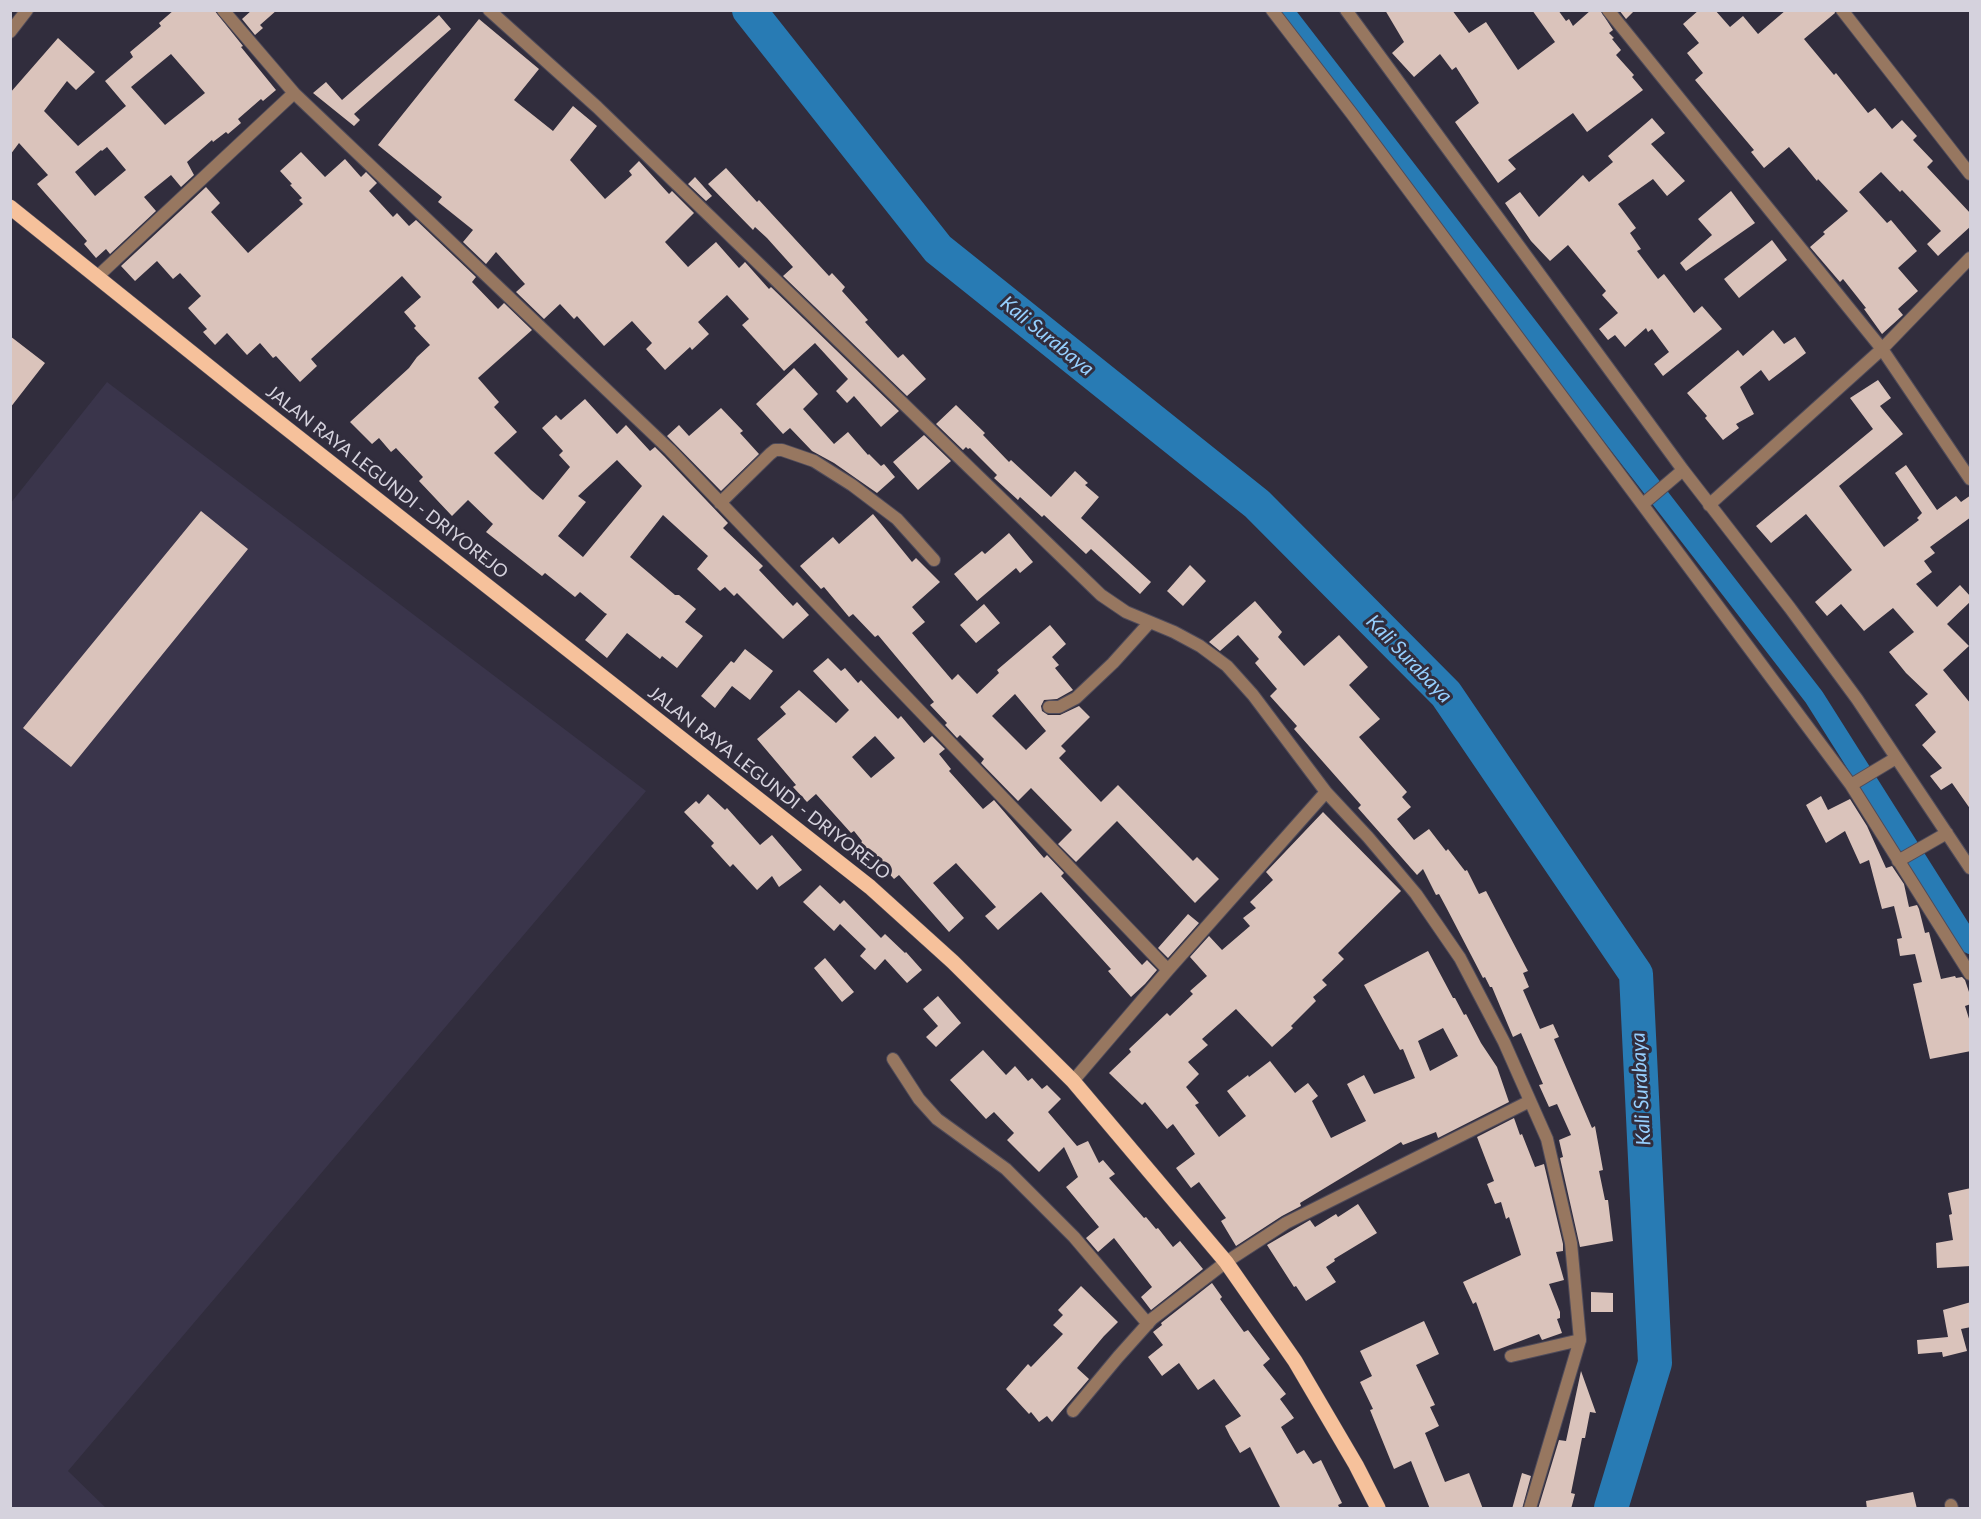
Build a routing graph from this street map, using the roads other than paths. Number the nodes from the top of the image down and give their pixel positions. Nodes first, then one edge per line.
1 (27, 10) edge
2 (489, 10) edge
3 (1272, 10) edge
4 (1346, 10) edge
5 (1608, 10) edge
6 (1842, 10) edge
7 (229, 13) edge
8 (10, 32) edge
9 (294, 93) junction
10 (1971, 174) edge
11 (10, 207) edge
12 (1971, 258) edge
13 (98, 276) junction
14 (1882, 349) junction
15 (1683, 470) junction
16 (1971, 479) edge
17 (1646, 502) junction
18 (720, 503) junction
19 (1709, 505) junction
20 (934, 560) dead end
21 (1150, 622) junction
22 (1049, 707) dead end
23 (1891, 761) junction
24 (1854, 783) junction
25 (1326, 792) junction
26 (1947, 833) junction
27 (1900, 859) junction
28 (1971, 868) edge
29 (1168, 970) junction
30 (1971, 974) edge
31 (893, 1059) dead end
32 (1072, 1081) junction
33 (1530, 1101) junction
34 (1226, 1262) junction
35 (1148, 1324) junction
36 (1580, 1340) junction
37 (1511, 1356) dead end
38 (1073, 1411) dead end
39 (1377, 1509) edge
40 (1530, 1509) edge

1 - 8 street
2 - 21 street
3 - 17 street
4 - 15 street
5 - 14 street
6 - 10 street
7 - 9 street
9 - 13 street
9 - 18 street
11 - 13 main road, JALAN RAYA LEGUNDI - DRIYOREJO
12 - 14 street
13 - 32 main road, JALAN RAYA LEGUNDI - DRIYOREJO
14 - 16 street
14 - 19 street
15 - 17 street
15 - 19 street
17 - 24 street
18 - 20 street
18 - 29 street
19 - 23 street
21 - 22 street
21 - 25 street
23 - 24 street
23 - 26 street
24 - 27 street
25 - 29 street
25 - 33 street
26 - 27 street
26 - 28 street
27 - 30 street
29 - 32 street
31 - 35 street
32 - 34 main road, JALAN RAYA LEGUNDI - DRIYOREJO
33 - 34 street
33 - 36 street
34 - 35 street
34 - 39 main road, JALAN RAYA LEGUNDI - DRIYOREJO
35 - 38 street
36 - 37 street
36 - 40 street

